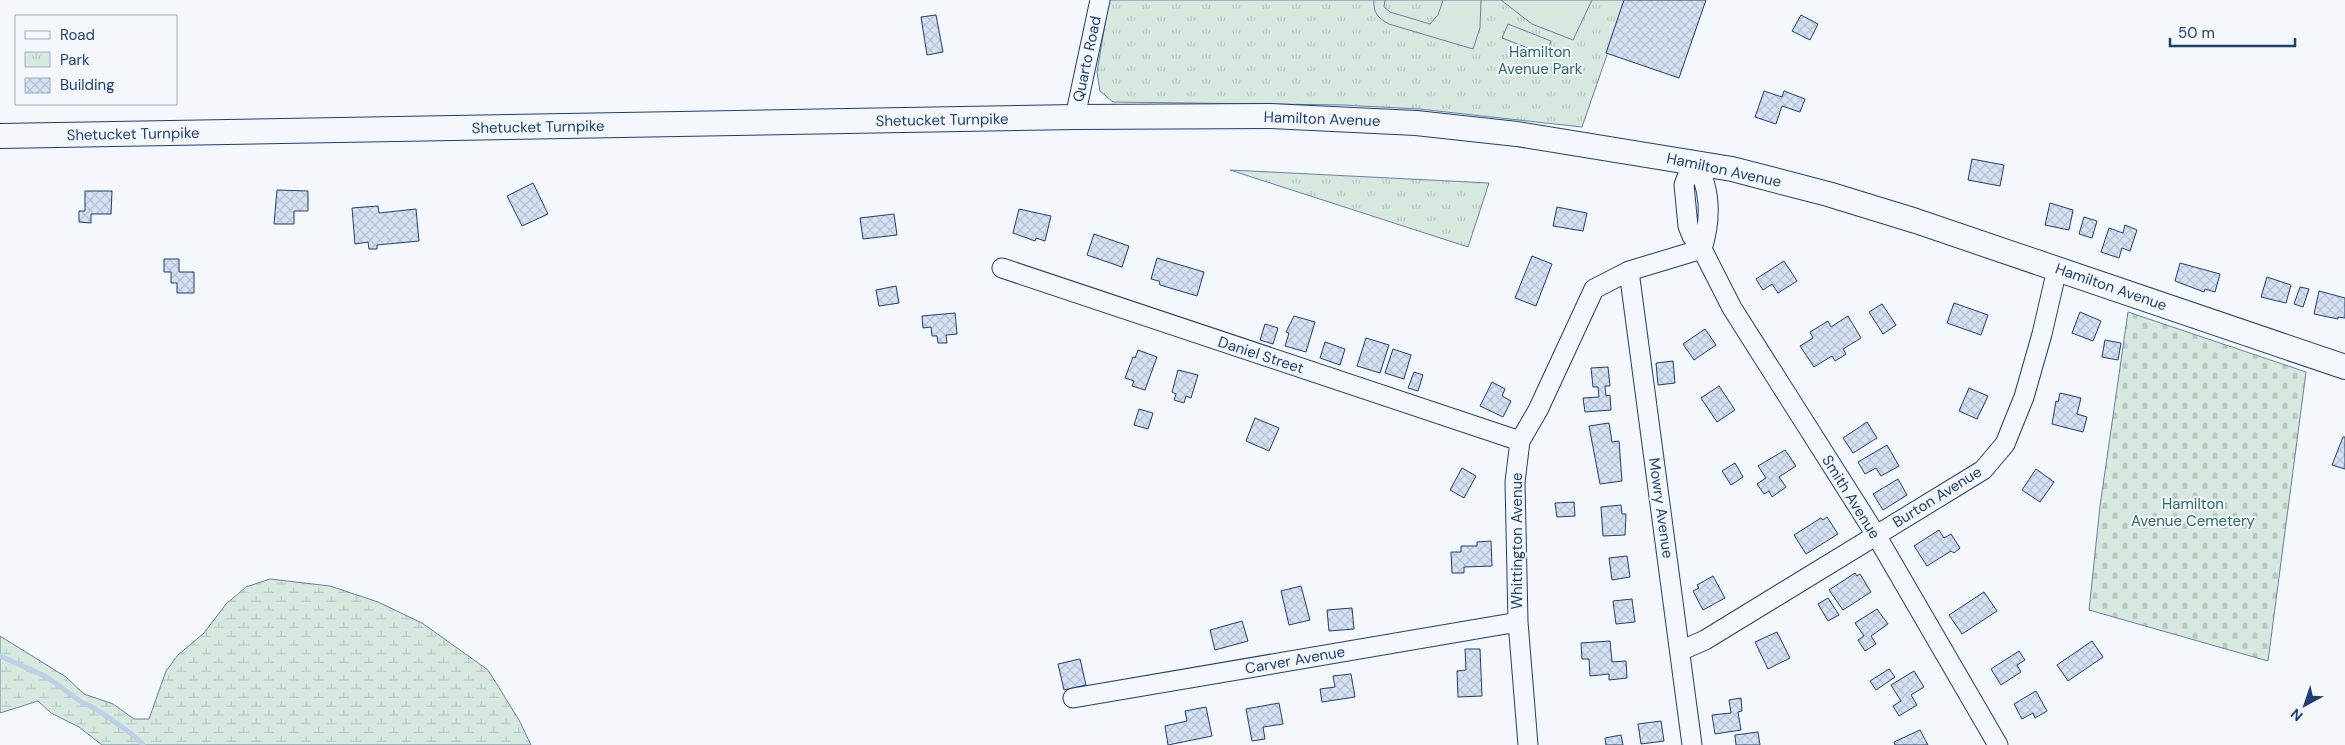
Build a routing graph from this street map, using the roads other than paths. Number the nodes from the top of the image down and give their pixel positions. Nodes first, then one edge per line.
1 (1100, 0) edge
2 (1075, 117) junction
3 (0, 136) edge
4 (1692, 161) junction
5 (1702, 249) junction
6 (1002, 268) dead end
7 (2057, 269) junction
8 (1629, 272) junction
9 (2345, 367) edge
10 (1520, 441) junction
11 (1876, 535) junction
12 (1518, 622) junction
13 (1680, 651) junction
14 (1073, 698) dead end
15 (1528, 745) edge
16 (1692, 745) edge
17 (1998, 745) edge

1 - 2 street, Quarto Road
2 - 3 main road, Shetucket Turnpike
2 - 4 main road, Hamilton Avenue
4 - 5 street, Smith Avenue
4 - 7 main road, Hamilton Avenue
5 - 8 street, Whittington Avenue
5 - 11 street, Smith Avenue
6 - 10 street, Daniel Street
7 - 9 main road, Hamilton Avenue
7 - 11 street, Burton Avenue
8 - 10 street, Whittington Avenue
8 - 13 street, Mowry Avenue
10 - 12 street, Whittington Avenue
11 - 13 street, Burton Avenue
11 - 17 street, Smith Avenue
12 - 14 street, Carver Avenue
12 - 15 street, Whittington Avenue
13 - 16 street, Mowry Avenue

